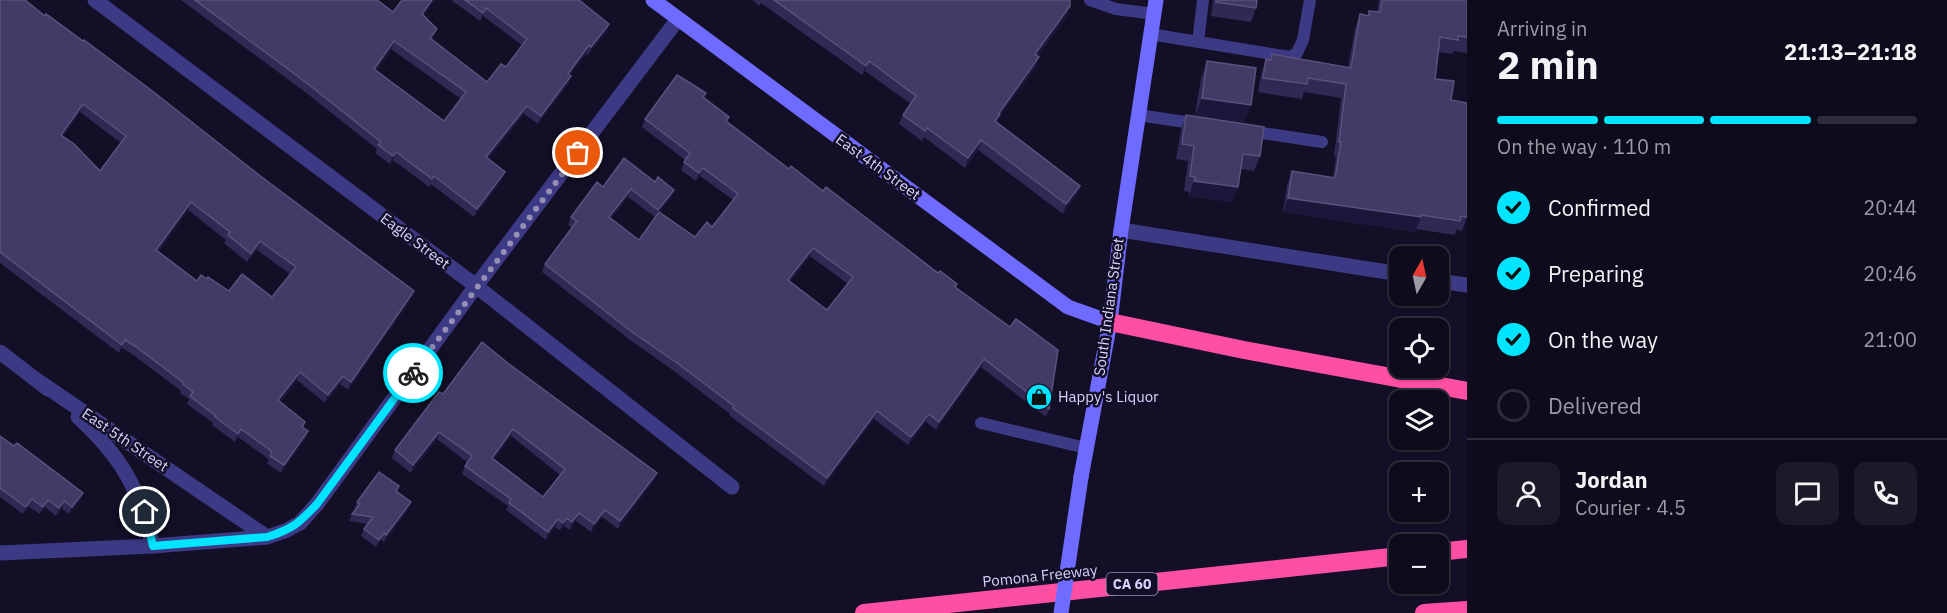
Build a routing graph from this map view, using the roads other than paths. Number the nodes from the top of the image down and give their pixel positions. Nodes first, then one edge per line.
1 (94, 0) edge
2 (653, 0) edge
3 (1090, 0) edge
4 (1203, 0) edge
5 (1310, 0) edge
6 (1155, 7) edge
7 (678, 19) junction
8 (1150, 34) junction
9 (1198, 42) junction
10 (1138, 115) junction
11 (1215, 126) edge
12 (1239, 130) edge
13 (1322, 142) dead end
14 (1121, 230) junction
15 (1389, 272) edge
16 (1449, 283) edge
17 (1467, 285) edge
18 (476, 286) junction
19 (1110, 322) junction
20 (0, 352) edge
21 (41, 383) junction
22 (1467, 392) edge
23 (981, 423) dead end
24 (1086, 448) junction
25 (732, 487) dead end
26 (267, 537) junction
27 (153, 546) junction
28 (1467, 549) edge
29 (1449, 551) edge
30 (0, 553) edge
31 (1389, 557) edge
32 (1467, 610) edge
33 (864, 613) edge
34 (1061, 613) edge
35 (1424, 613) edge

1 - 18 street, Eagle Street
2 - 7 main road, East 4th Street
3 - 6 lane
4 - 9 lane
5 - 9 lane
6 - 8 main road, South Indiana Street
7 - 18 street
7 - 19 main road, East 4th Street
8 - 9 lane
8 - 10 main road, South Indiana Street
10 - 11 lane
10 - 14 main road, South Indiana Street
12 - 13 lane
14 - 15 street
14 - 19 main road, South Indiana Street
16 - 17 street
18 - 25 street, Eagle Street
18 - 26 street
19 - 22 highway
19 - 24 main road, South Indiana Street
20 - 21 street, East 5th Street
21 - 26 street, East 5th Street
21 - 27 street, East 5th Street
23 - 24 lane
24 - 34 main road, South Indiana Street, bridge
26 - 27 street
27 - 30 street
28 - 29 highway
31 - 33 highway, Pomona Freeway / CA 60
32 - 35 highway

